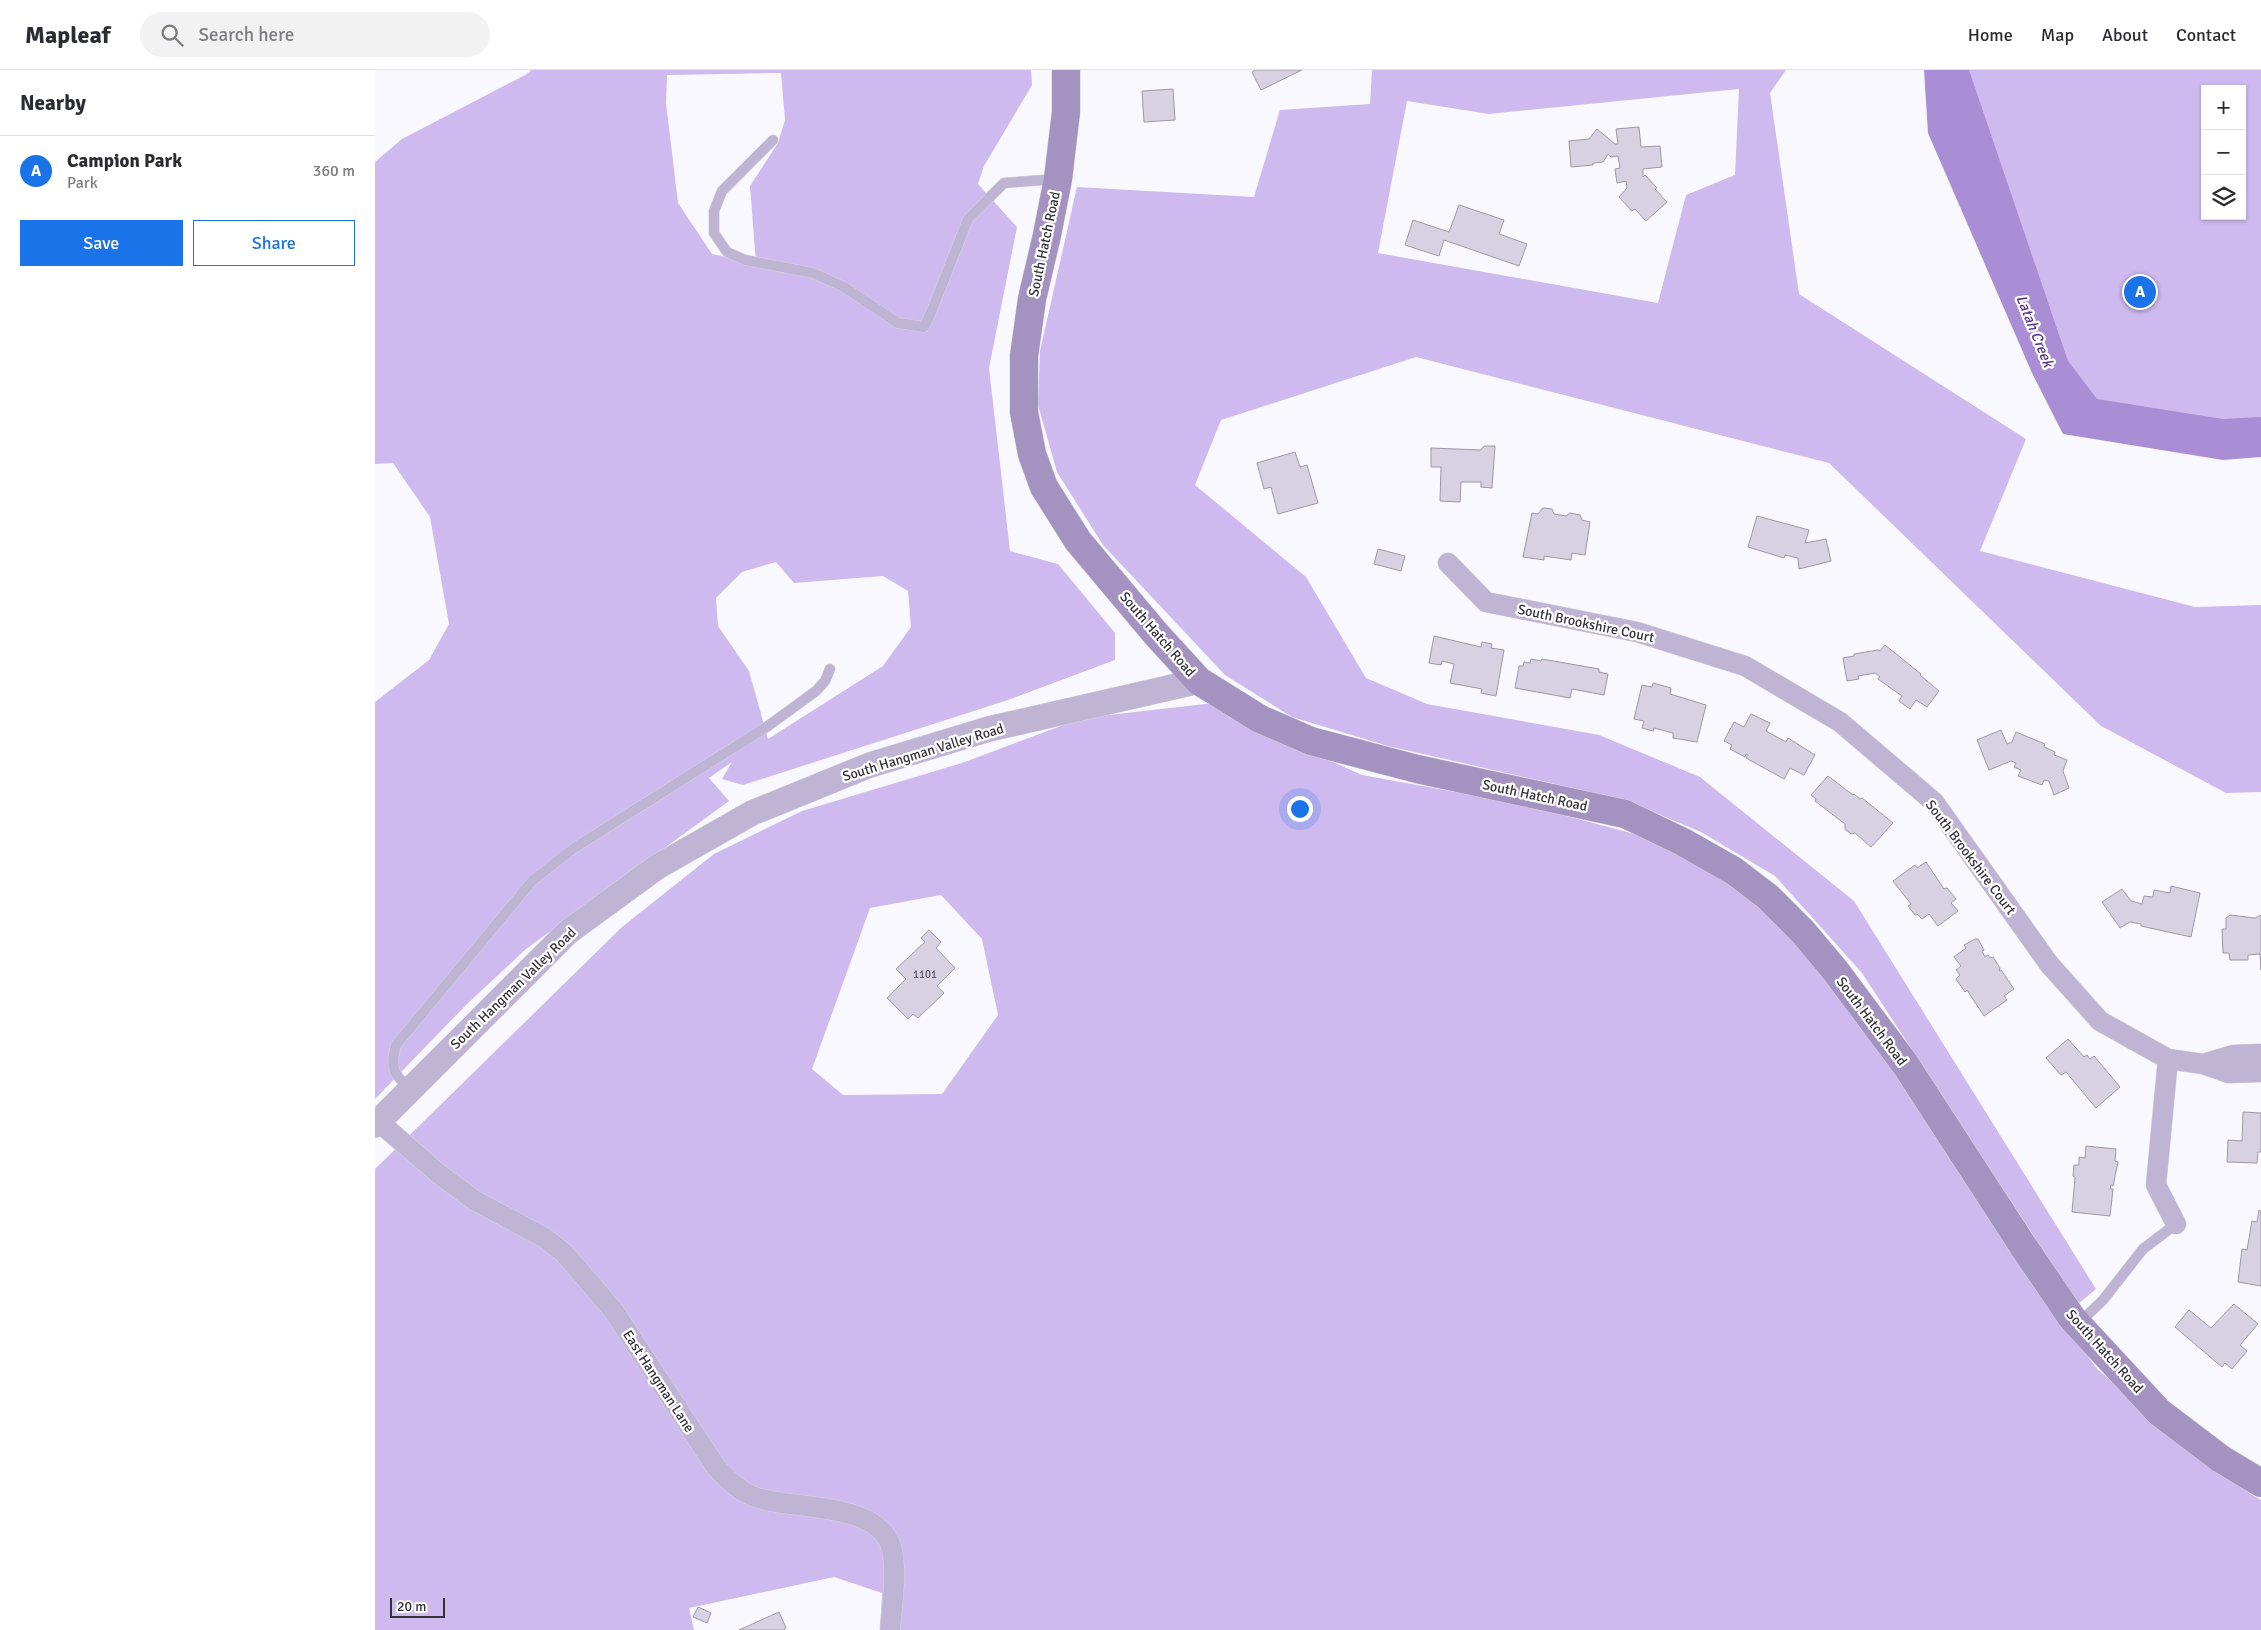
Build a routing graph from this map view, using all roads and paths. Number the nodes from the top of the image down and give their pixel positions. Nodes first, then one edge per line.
1 (1066, 70) edge
2 (773, 140) dead end
3 (1057, 179) junction
4 (1447, 564) dead end
5 (829, 669) dead end
6 (1199, 681) junction
7 (2261, 1054) edge
8 (2168, 1059) junction
9 (2203, 1064) junction
10 (2261, 1072) edge
11 (411, 1090) junction
12 (377, 1124) edge
13 (2177, 1224) joint
14 (2078, 1324) junction
15 (2261, 1483) edge
16 (890, 1630) edge

1 - 3 main road, South Hatch Road
2 - 3 lane
3 - 6 main road, South Hatch Road
4 - 8 street, South Brookshire Court
5 - 11 lane
6 - 11 street, South Hangman Valley Road
6 - 14 main road, South Hatch Road
7 - 9 street, South Brookshire Court
8 - 9 street, South Brookshire Court
8 - 13 street
9 - 10 street, South Brookshire Court
11 - 12 street, South Hangman Valley Road
12 - 16 street, East Hangman Lane
13 - 14 lane
14 - 15 main road, South Hatch Road

